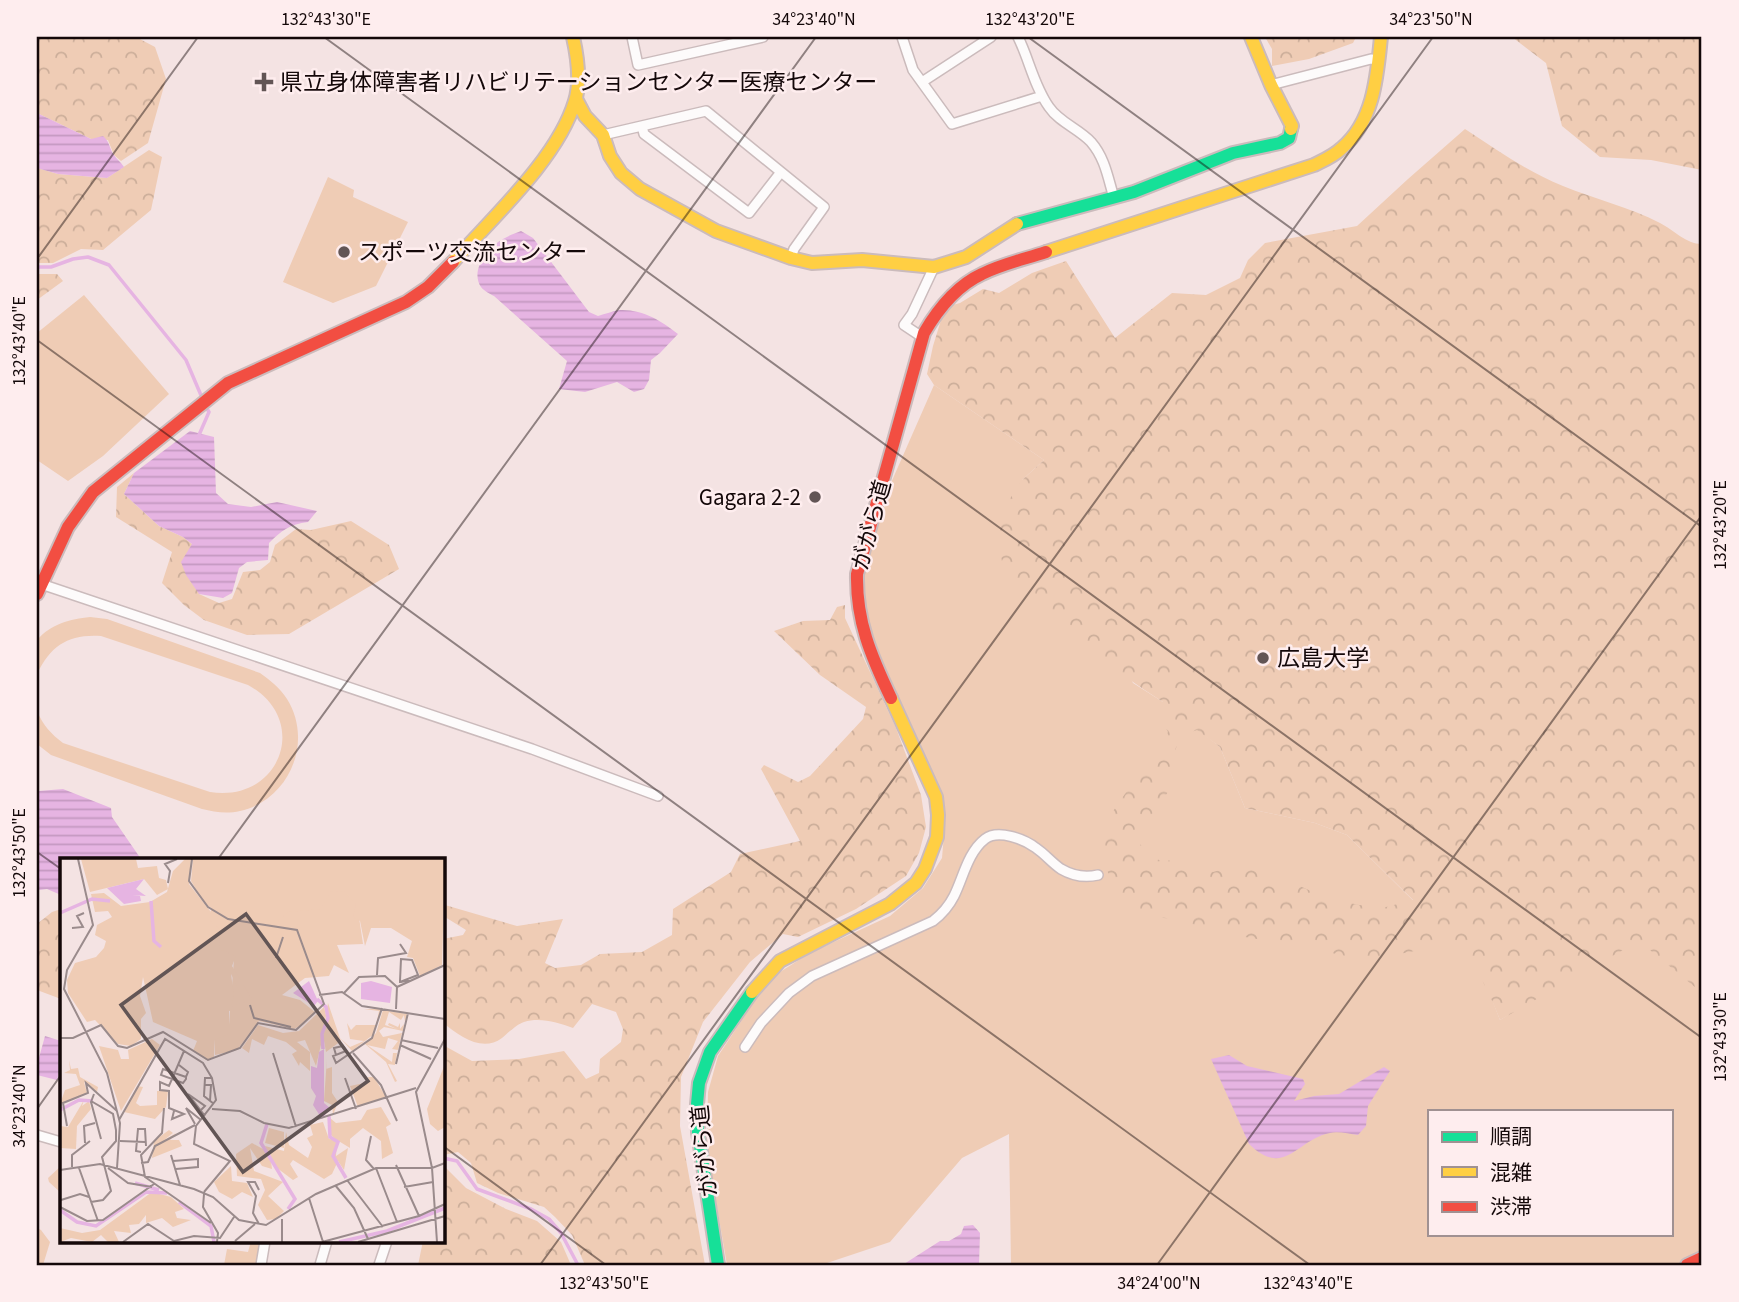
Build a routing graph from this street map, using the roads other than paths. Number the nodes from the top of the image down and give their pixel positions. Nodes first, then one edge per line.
1 (573, 37) edge
2 (632, 37) edge
3 (763, 37) edge
4 (902, 37) edge
5 (990, 37) edge
6 (1018, 37) edge
7 (1251, 37) edge
8 (1381, 37) edge
9 (1378, 60) junction
10 (922, 82) junction
11 (1271, 85) junction
12 (1042, 96) junction
13 (576, 99) junction
14 (642, 126) junction
15 (603, 135) junction
16 (781, 172) junction
17 (1114, 198) junction
18 (790, 258) junction
19 (934, 267) junction
20 (922, 337) junction
21 (39, 589) edge
22 (658, 796) dead end
23 (1098, 875) dead end
24 (745, 1047) dead end
25 (37, 1135) edge
26 (60, 1142) edge
27 (265, 1242) edge
28 (327, 1242) edge
29 (387, 1242) edge
30 (1702, 1258) edge
31 (261, 1265) edge
32 (320, 1265) edge
33 (379, 1265) edge
34 (718, 1265) edge
35 (1687, 1265) edge

1 - 13 street
2 - 3 street
4 - 10 street
5 - 10 street
6 - 12 street
7 - 11 street
8 - 9 street, ががら道
9 - 11 street
9 - 20 street, ががら道
10 - 12 street
11 - 17 street
12 - 17 street
13 - 15 street
13 - 21 street
14 - 15 street
14 - 16 street
14 - 16 street
15 - 18 street
16 - 18 street
17 - 19 street
18 - 19 street
19 - 20 street
20 - 34 street, ががら道
21 - 22 street
23 - 24 street
25 - 26 street
27 - 31 street
28 - 32 street
29 - 33 street
30 - 35 street

